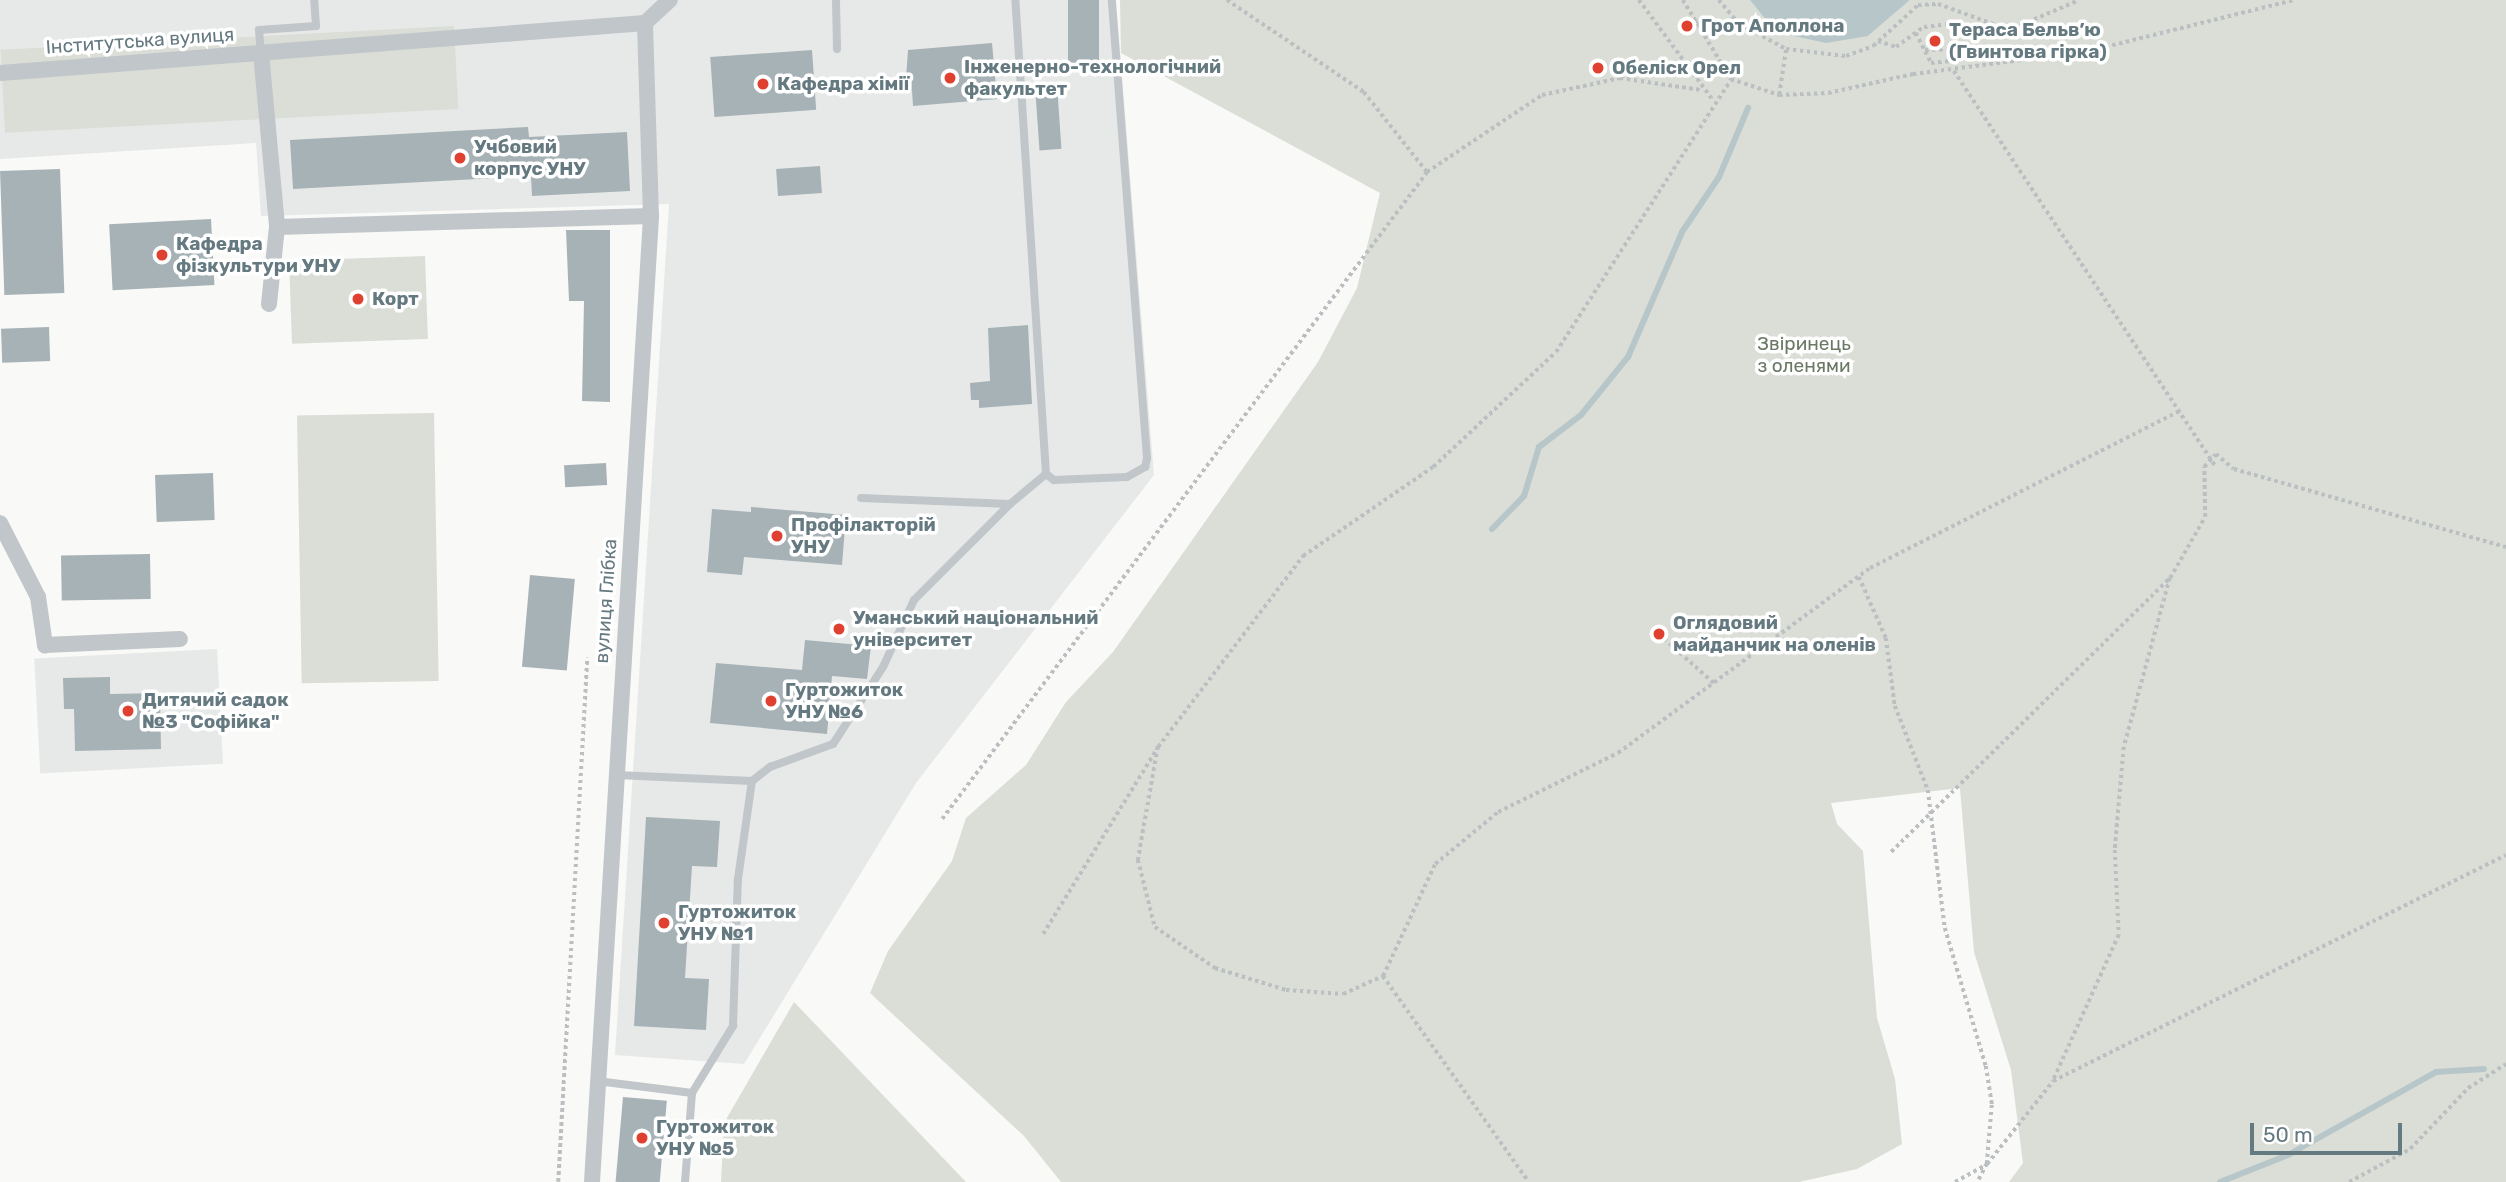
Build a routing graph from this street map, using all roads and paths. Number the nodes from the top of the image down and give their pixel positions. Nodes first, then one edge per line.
1 (314, 0) edge
2 (670, 0) edge
3 (836, 0) edge
4 (1015, 0) edge
5 (1112, 0) edge
6 (1227, 0) edge
7 (1639, 0) edge
8 (1683, 0) edge
9 (1719, 0) edge
10 (2079, 0) edge
11 (2293, 0) edge
12 (1698, 22) junction
13 (645, 23) junction
14 (1991, 24) junction
15 (1690, 26) dead end
16 (1967, 32) junction
17 (1914, 33) junction
18 (1878, 41) junction
19 (837, 49) dead end
20 (1786, 49) junction
21 (1962, 49) junction
22 (1925, 50) junction
23 (261, 53) junction
24 (1958, 59) junction
25 (1934, 62) junction
26 (1957, 70) junction
27 (0, 72) edge
28 (1940, 73) junction
29 (1731, 79) junction
30 (1701, 90) junction
31 (1779, 95) junction
32 (1713, 100) junction
33 (1427, 173) junction
34 (651, 216) junction
35 (277, 227) junction
36 (269, 304) dead end
37 (2180, 411) junction
38 (2210, 456) junction
39 (2215, 465) dead end
40 (1046, 474) junction
41 (861, 498) dead end
42 (1010, 504) junction
43 (0, 523) edge
44 (2506, 547) edge
45 (1859, 578) junction
46 (2170, 578) junction
47 (1659, 634) dead end
48 (180, 639) dead end
49 (587, 658) dead end
50 (1715, 684) junction
51 (1158, 747) junction
52 (616, 775) junction
53 (752, 781) junction
54 (1932, 812) junction
55 (942, 819) dead end
56 (1891, 852) dead end
57 (2506, 855) edge
58 (1043, 934) dead end
59 (1383, 976) junction
60 (2506, 1064) edge
61 (597, 1081) junction
62 (2053, 1081) junction
63 (692, 1093) junction
64 (1987, 1164) junction
65 (558, 1182) edge
66 (592, 1182) edge
67 (685, 1182) edge
68 (1529, 1182) edge
69 (1955, 1182) edge
70 (1978, 1182) edge
71 (2350, 1182) edge

1 - 23 lane, Інститутська вулиця
2 - 13 street
3 - 19 lane
4 - 40 lane
5 - 40 lane
6 - 33 path
7 - 30 path
8 - 12 path
9 - 20 path
10 - 14 path
11 - 26 path
12 - 15 path
12 - 29 path
13 - 23 street
13 - 34 street, вулиця Глібка
14 - 16 path
14 - 18 path
16 - 17 path
16 - 21 path
17 - 18 path
17 - 22 path
18 - 20 path
20 - 31 path
21 - 22 path
21 - 24 path
22 - 25 path
23 - 27 street, Інститутська вулиця
23 - 35 street
24 - 25 path
24 - 26 path
25 - 28 path
26 - 28 path
26 - 37 path
28 - 31 path
29 - 31 path
29 - 32 path
30 - 32 path
30 - 33 path
32 - 51 path
33 - 55 path
34 - 35 street
34 - 52 street, вулиця Глібка
35 - 36 street
37 - 38 path
37 - 45 path
38 - 39 path
38 - 44 path
38 - 46 path
40 - 42 lane
41 - 42 lane
42 - 53 lane
43 - 48 street
45 - 50 path
45 - 54 path
46 - 54 path
46 - 62 path
47 - 50 path
49 - 65 path
50 - 59 path
51 - 58 path
51 - 59 path
52 - 53 lane
52 - 61 street, вулиця Глібка
53 - 63 lane
54 - 56 path
54 - 64 path
57 - 62 path
59 - 68 path
60 - 71 path
61 - 63 lane
61 - 66 street, вулиця Глібка
62 - 64 path
63 - 67 lane
64 - 69 path
64 - 70 path

